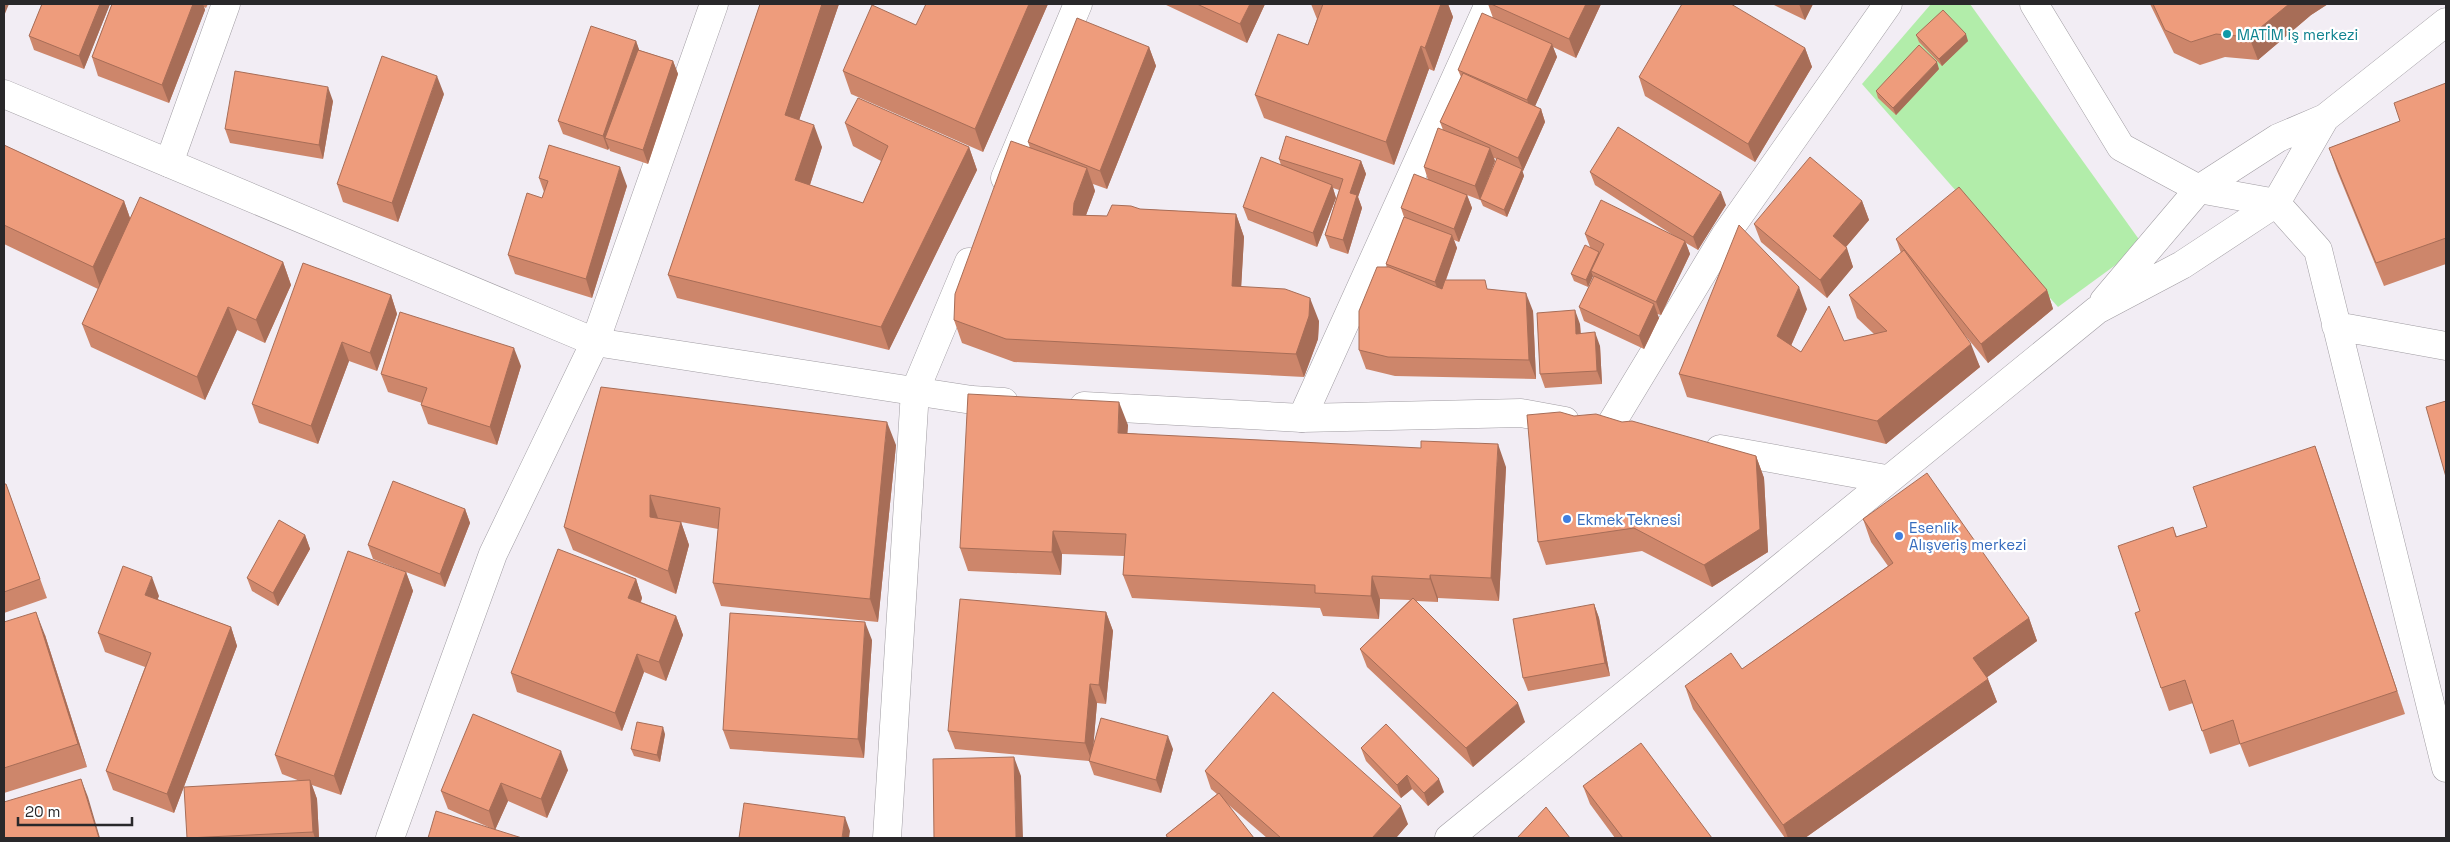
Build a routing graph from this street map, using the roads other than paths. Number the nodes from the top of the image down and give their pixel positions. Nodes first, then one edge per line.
1 (226, 4) edge
2 (714, 4) edge
3 (1078, 4) edge
4 (1488, 4) edge
5 (1888, 4) edge
6 (2034, 4) edge
7 (2446, 22) edge
8 (4, 94) edge
9 (2325, 118) junction
10 (169, 163) junction
11 (2198, 189) junction
12 (995, 202) edge
13 (2276, 202) junction
14 (980, 238) edge
15 (2096, 310) junction
16 (2336, 326) junction
17 (595, 342) junction
18 (2446, 346) edge
19 (915, 391) junction
20 (1030, 403) edge
21 (1059, 405) edge
22 (1302, 418) junction
23 (1608, 429) junction
24 (1637, 434) edge
25 (1694, 444) edge
26 (1886, 480) junction
27 (2446, 768) edge
28 (390, 838) edge
29 (887, 838) edge
30 (1449, 838) edge

1 - 10 street
2 - 17 street
3 - 12 street
4 - 22 street
5 - 23 street
6 - 11 street
7 - 9 street
8 - 10 street
9 - 11 street
9 - 13 street
10 - 17 street
11 - 13 street
11 - 15 street
13 - 15 street
13 - 16 street
14 - 19 street
15 - 26 street
16 - 18 street
16 - 27 street
17 - 19 street
17 - 28 street
19 - 20 street
19 - 29 street
21 - 22 street
22 - 23 street
23 - 24 street
25 - 26 street
26 - 30 street

